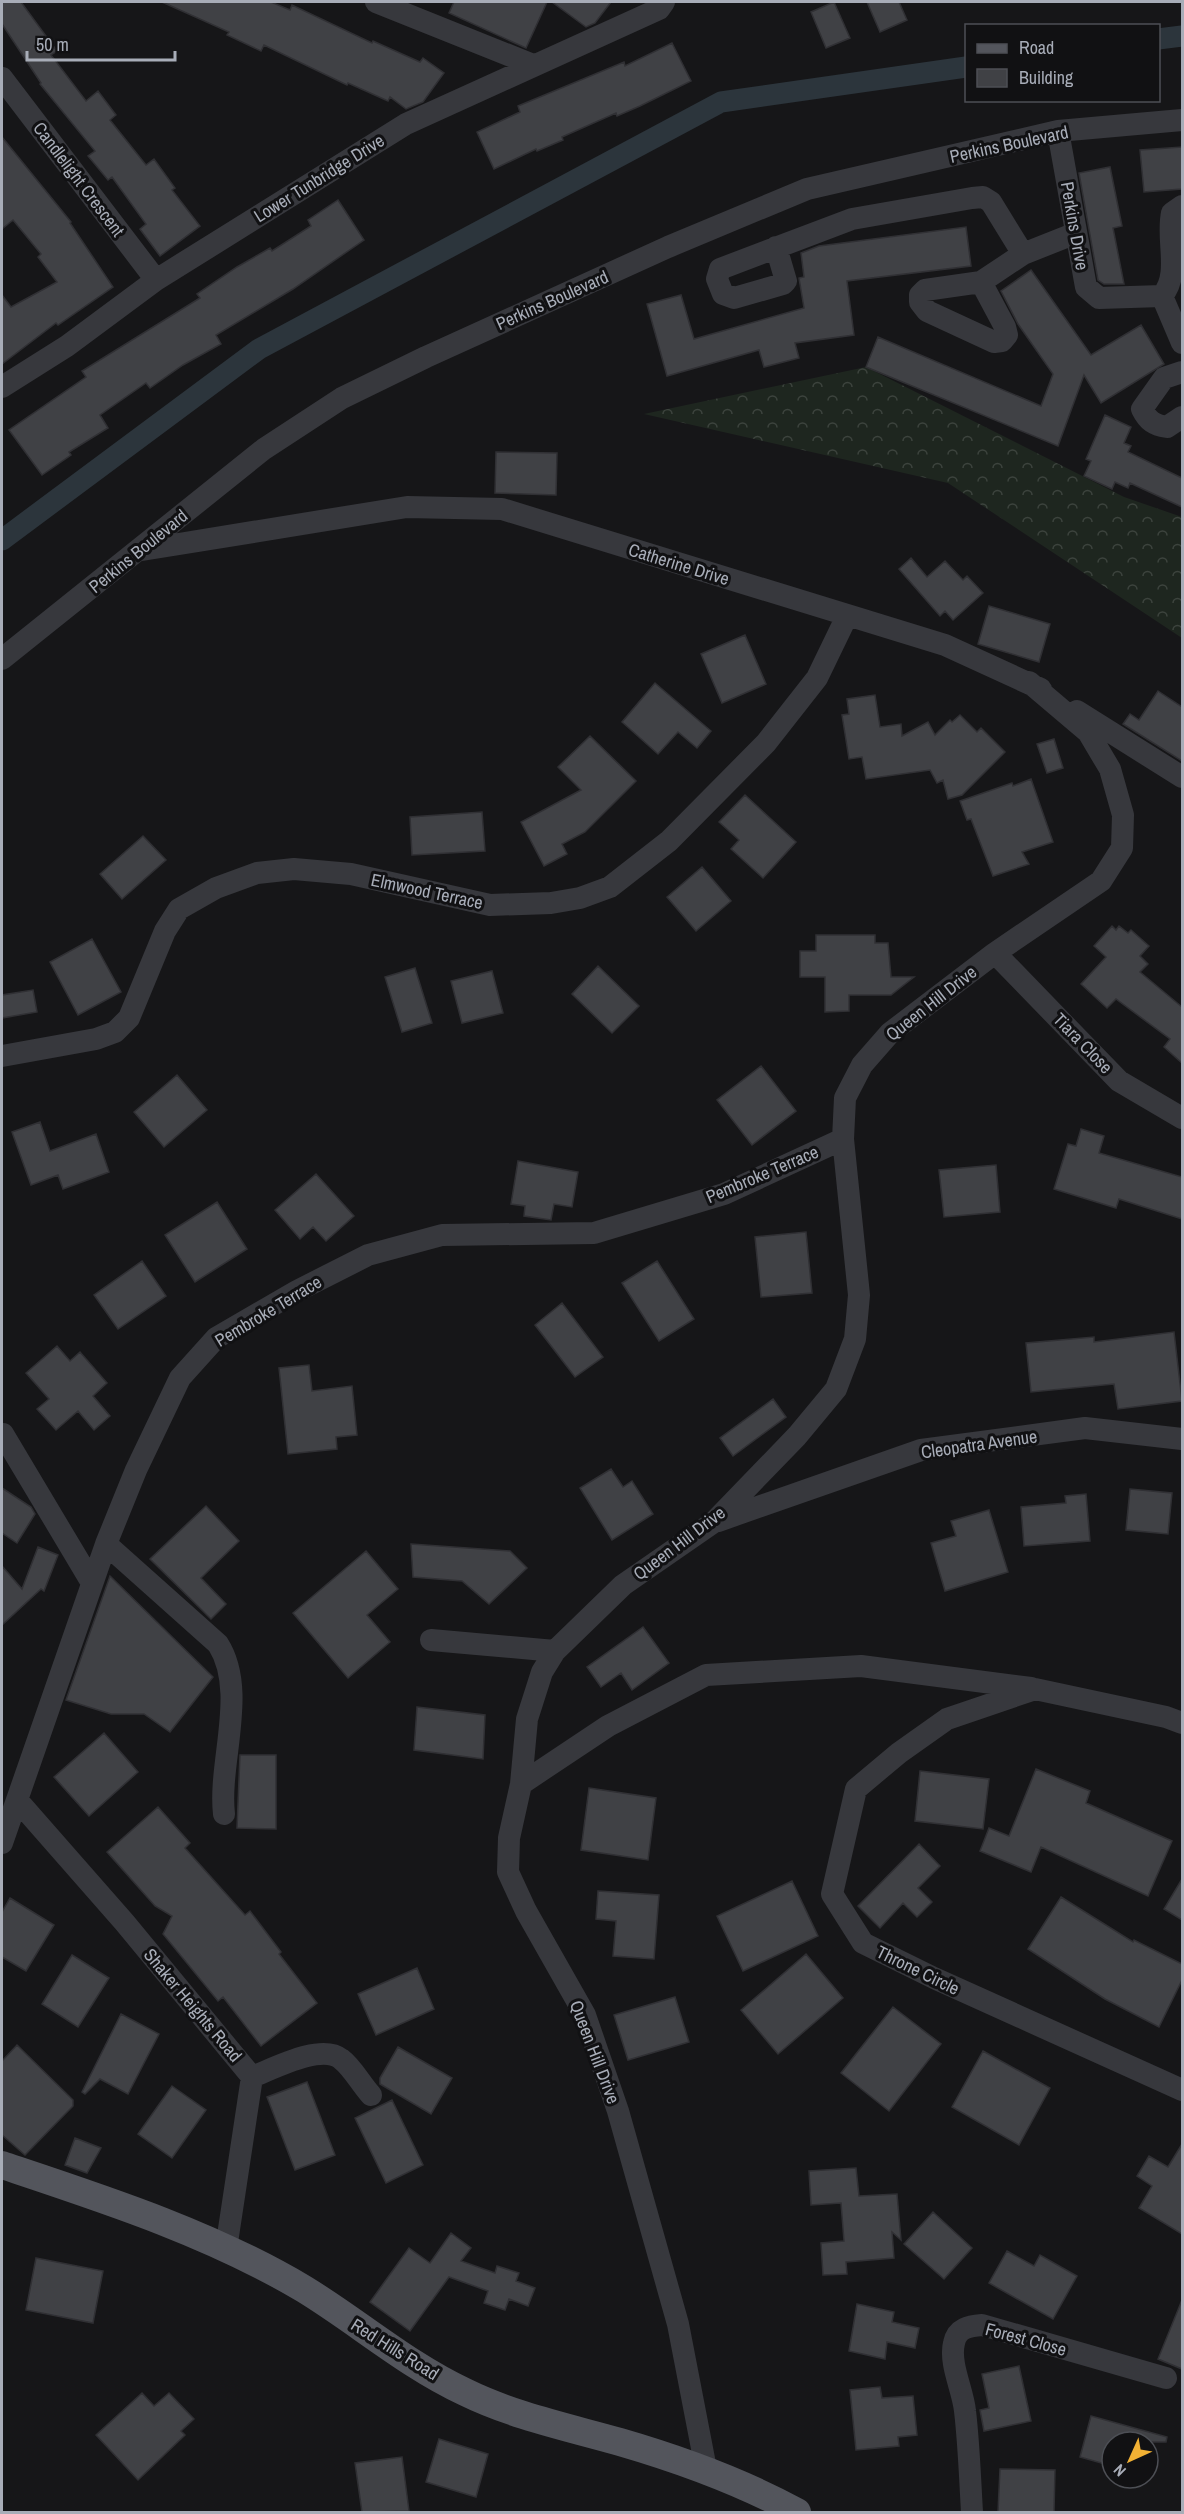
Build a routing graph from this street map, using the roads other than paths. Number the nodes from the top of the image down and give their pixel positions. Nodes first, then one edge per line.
1 (375, 2) edge
2 (661, 5) edge
3 (533, 65) junction
4 (2, 78) edge
5 (1182, 120) edge
6 (1058, 131) junction
7 (1182, 206) edge
8 (1076, 233) junction
9 (776, 247) dead end
10 (1023, 254) junction
11 (1177, 260) edge
12 (156, 280) junction
13 (981, 282) dead end
14 (1172, 299) edge
15 (1182, 343) edge
16 (1182, 372) edge
17 (2, 387) edge
18 (1182, 417) edge
19 (141, 550) junction
20 (847, 616) junction
21 (2, 660) edge
22 (1029, 682) junction
23 (1182, 777) edge
24 (995, 953) junction
25 (2, 1056) edge
26 (1182, 1118) edge
27 (843, 1139) junction
28 (3, 1434) edge
29 (1182, 1439) edge
30 (714, 1522) junction
31 (106, 1544) junction
32 (92, 1583) junction
33 (431, 1640) dead end
34 (555, 1651) junction
35 (1035, 1689) junction
36 (1182, 1724) edge
37 (521, 1784) junction
38 (18, 1801) junction
39 (224, 1814) dead end
40 (2, 1843) edge
41 (252, 2077) junction
42 (1182, 2090) edge
43 (371, 2095) dead end
44 (2, 2165) edge
45 (226, 2249) junction
46 (1166, 2378) dead end
47 (706, 2469) junction
48 (797, 2512) edge
49 (972, 2512) edge

1 - 3 street
2 - 3 street, Lower Tunbridge Drive
3 - 12 street, Lower Tunbridge Drive
4 - 12 street, Candlelight Crescent
5 - 6 street, Perkins Boulevard
6 - 8 street, Perkins Drive
6 - 19 street, Perkins Boulevard
7 - 11 street
8 - 10 street
8 - 14 street, Perkins Drive
9 - 10 street
10 - 13 street
11 - 14 street
12 - 17 street, Lower Tunbridge Drive
14 - 15 street
16 - 18 street
19 - 20 street, Catherine Drive
19 - 21 street, Perkins Boulevard
20 - 22 street, Catherine Drive
20 - 25 street, Elmwood Terrace
22 - 23 street, Catherine Drive
22 - 24 street, Queen Hill Drive
24 - 26 street, Tiara Close
24 - 27 street, Queen Hill Drive
27 - 30 street, Queen Hill Drive
27 - 31 street, Pembroke Terrace
28 - 32 street
29 - 30 street, Cleopatra Avenue
30 - 34 street, Queen Hill Drive
31 - 32 street, Pembroke Terrace
31 - 39 street
32 - 38 street, Pembroke Terrace
33 - 34 street
34 - 37 street, Queen Hill Drive
35 - 36 street
35 - 37 street
35 - 42 street, Throne Circle
37 - 47 street, Queen Hill Drive
38 - 40 street, Pembroke Terrace
38 - 41 street, Shaker Heights Road
41 - 43 street
41 - 45 street, Shaker Heights Road
44 - 45 main road, Red Hills Road
45 - 47 main road, Red Hills Road
46 - 49 street, Forest Close
47 - 48 main road, Red Hills Road

